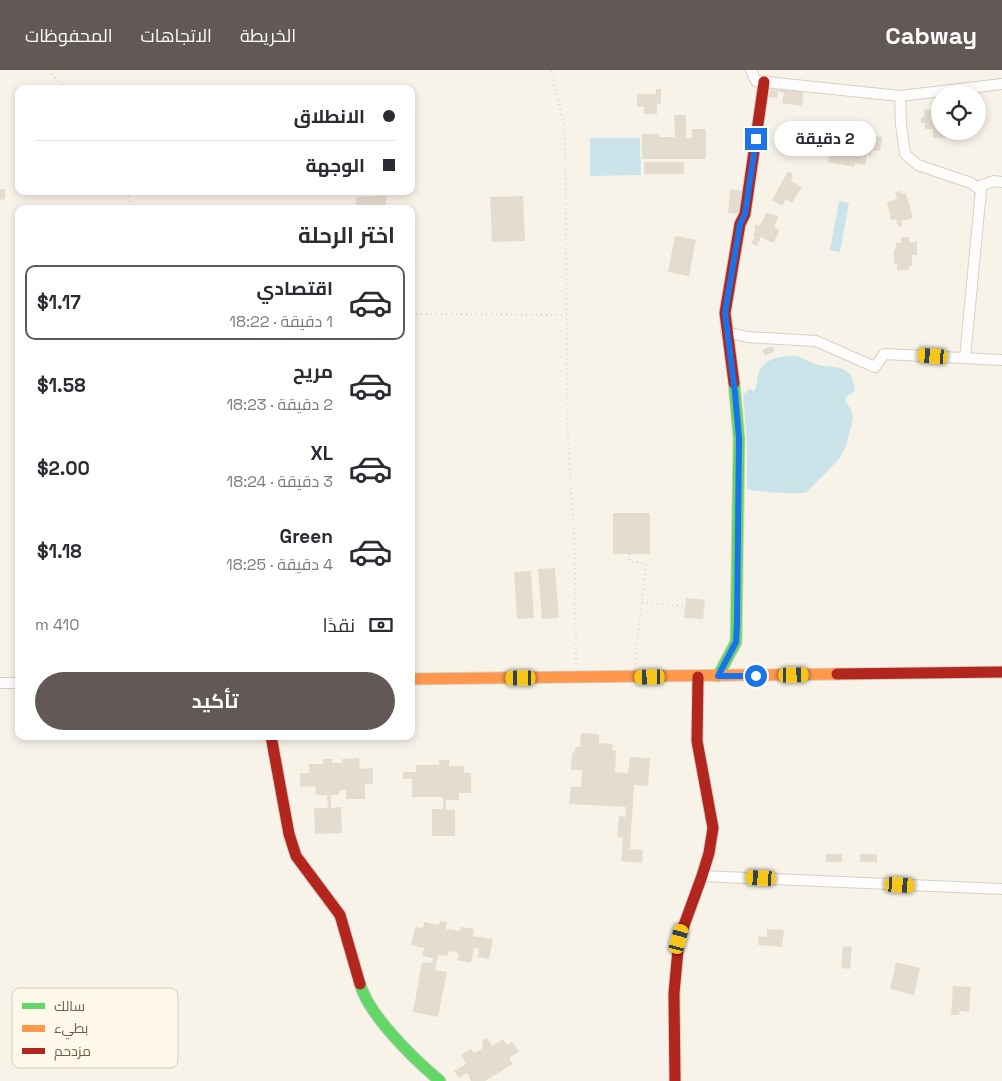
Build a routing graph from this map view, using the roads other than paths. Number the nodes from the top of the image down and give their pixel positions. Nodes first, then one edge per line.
1 (751, 70) edge
2 (764, 82) junction
3 (1002, 84) edge
4 (900, 96) junction
5 (1002, 182) edge
6 (977, 187) junction
7 (726, 332) junction
8 (965, 358) junction
9 (1002, 360) edge
10 (1002, 672) edge
11 (718, 676) junction
12 (698, 677) junction
13 (415, 679) edge
14 (0, 683) edge
15 (15, 683) edge
16 (272, 740) edge
17 (702, 876) junction
18 (1002, 890) edge
19 (440, 1081) edge
20 (675, 1081) edge

1 - 2 street
2 - 4 street
2 - 7 street
3 - 4 street
4 - 6 street
5 - 6 street
6 - 8 street
7 - 8 street
7 - 11 street
8 - 9 street
10 - 11 street
11 - 12 street
12 - 13 street
12 - 17 street
14 - 15 street
16 - 19 street
17 - 18 street
17 - 20 street

